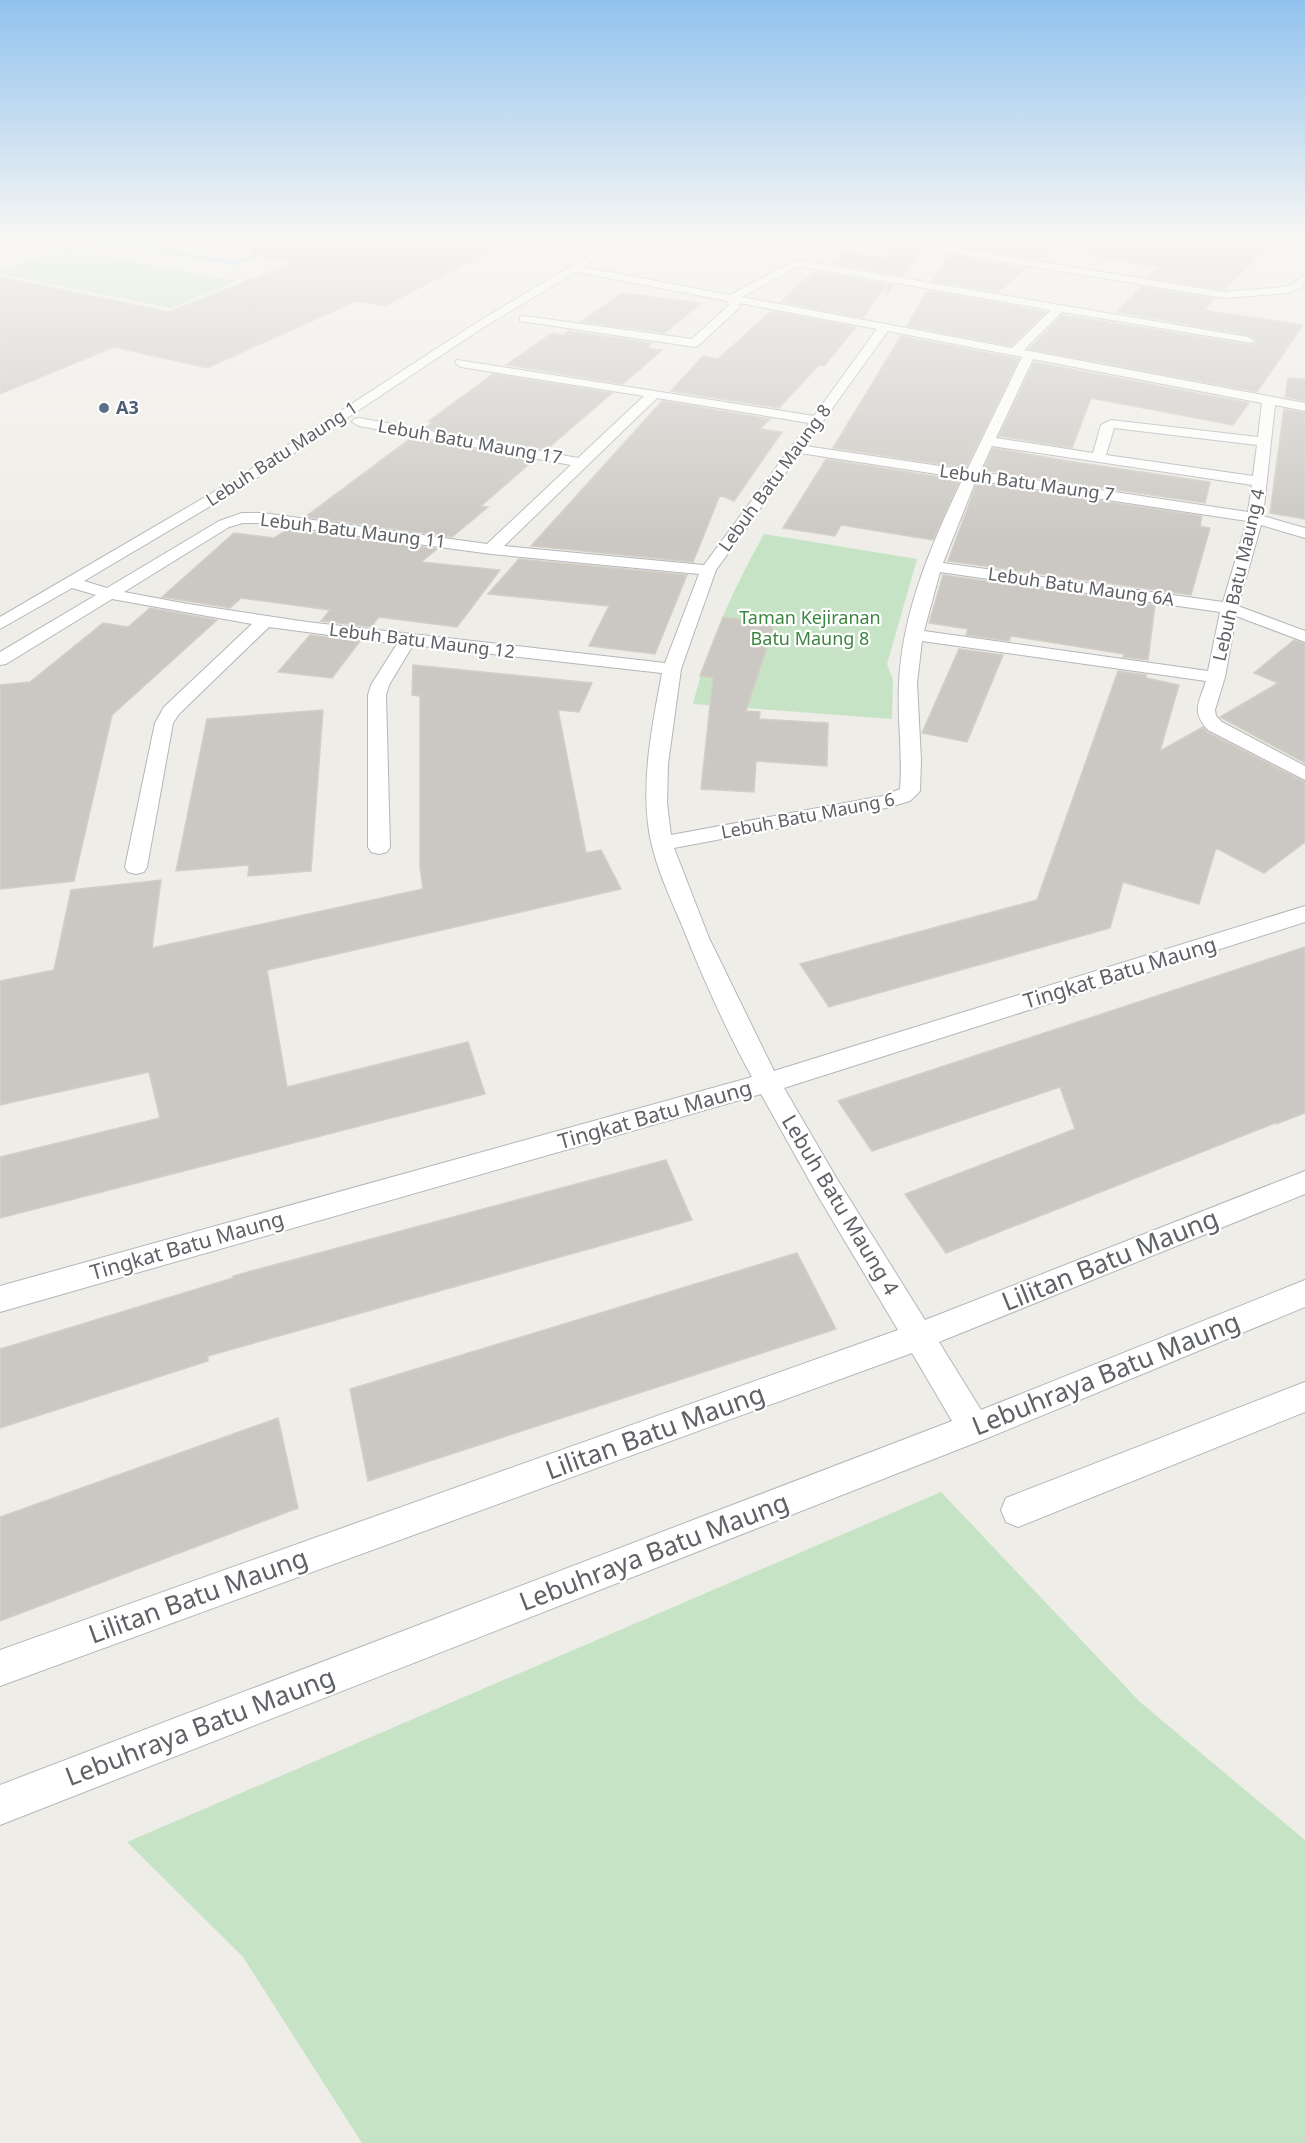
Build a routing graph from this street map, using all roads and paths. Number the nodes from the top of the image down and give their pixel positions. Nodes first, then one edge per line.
1 (457, 340) edge
2 (674, 340) edge
3 (698, 340) edge
4 (875, 340) edge
5 (953, 340) edge
6 (1027, 340) edge
7 (1237, 340) edge
8 (1248, 342) dead end
9 (1015, 352) junction
10 (1029, 354) junction
11 (461, 363) dead end
12 (654, 394) junction
13 (1269, 401) junction
14 (1305, 407) edge
15 (817, 420) junction
16 (359, 422) dead end
17 (988, 441) junction
18 (1264, 442) junction
19 (798, 449) junction
20 (1098, 458) junction
21 (582, 462) junction
22 (972, 475) junction
23 (1261, 482) junction
24 (1255, 519) junction
25 (1305, 533) edge
26 (491, 549) junction
27 (932, 566) junction
28 (708, 570) junction
29 (71, 583) junction
30 (111, 595) junction
31 (1229, 608) junction
32 (265, 621) junction
33 (0, 624) edge
34 (914, 635) junction
35 (1305, 637) edge
36 (408, 640) junction
37 (0, 660) edge
38 (672, 669) junction
39 (1216, 677) junction
40 (1305, 774) edge
41 (663, 843) junction
42 (380, 847) dead end
43 (136, 867) dead end
44 (1305, 914) edge
45 (767, 1083) junction
46 (1305, 1182) edge
47 (1305, 1293) edge
48 (0, 1299) edge
49 (920, 1336) junction
50 (1305, 1396) edge
51 (974, 1428) junction
52 (1018, 1510) dead end
53 (0, 1668) edge
54 (0, 1805) edge

1 - 29 street, Lebuh Batu Maung 1
2 - 3 street
4 - 15 street, Lebuh Batu Maung 8
5 - 9 street
6 - 9 street
7 - 8 street
9 - 10 street
10 - 13 street
10 - 17 street, Lebuh Batu Maung 6
11 - 12 street
12 - 15 street
12 - 21 street
13 - 14 street
13 - 18 street, Lebuh Batu Maung 4
15 - 19 street, Lebuh Batu Maung 8
16 - 21 street, Lebuh Batu Maung 17
17 - 20 street
17 - 22 street, Lebuh Batu Maung 6
18 - 20 street
18 - 23 street, Lebuh Batu Maung 4
19 - 22 street, Lebuh Batu Maung 7
19 - 28 street, Lebuh Batu Maung 8
20 - 23 street
21 - 26 street
22 - 24 street, Lebuh Batu Maung 7
22 - 27 street, Lebuh Batu Maung 6
23 - 24 street, Lebuh Batu Maung 4
24 - 25 street, Lebuh Batu Maung 7
24 - 31 street, Lebuh Batu Maung 4
26 - 28 street, Lebuh Batu Maung 11
26 - 30 street, Lebuh Batu Maung 11
27 - 31 street, Lebuh Batu Maung 6A
27 - 34 street, Lebuh Batu Maung 6
28 - 38 street
29 - 30 street, Lebuh Batu Maung 12
29 - 33 street, Lebuh Batu Maung 1
30 - 32 street, Lebuh Batu Maung 12
30 - 37 street, Lebuh Batu Maung 11
31 - 35 street, Lebuh Batu Maung 6A
31 - 39 street, Lebuh Batu Maung 4
32 - 36 street, Lebuh Batu Maung 12
32 - 43 street
34 - 39 street, Lebuh Batu Maung 4
34 - 41 street, Lebuh Batu Maung 6
36 - 38 street, Lebuh Batu Maung 12
36 - 42 street
38 - 41 street
39 - 40 street, Lebuh Batu Maung 4
41 - 45 street, Lebuh Batu Maung 4
44 - 45 street, Tingkat Batu Maung
45 - 48 street, Tingkat Batu Maung
45 - 49 street, Lebuh Batu Maung 4
46 - 49 street, Lilitan Batu Maung
47 - 51 street, Lebuhraya Batu Maung
49 - 51 street, Lebuh Batu Maung 4
49 - 53 street, Lilitan Batu Maung
50 - 52 street
51 - 54 street, Lebuhraya Batu Maung

